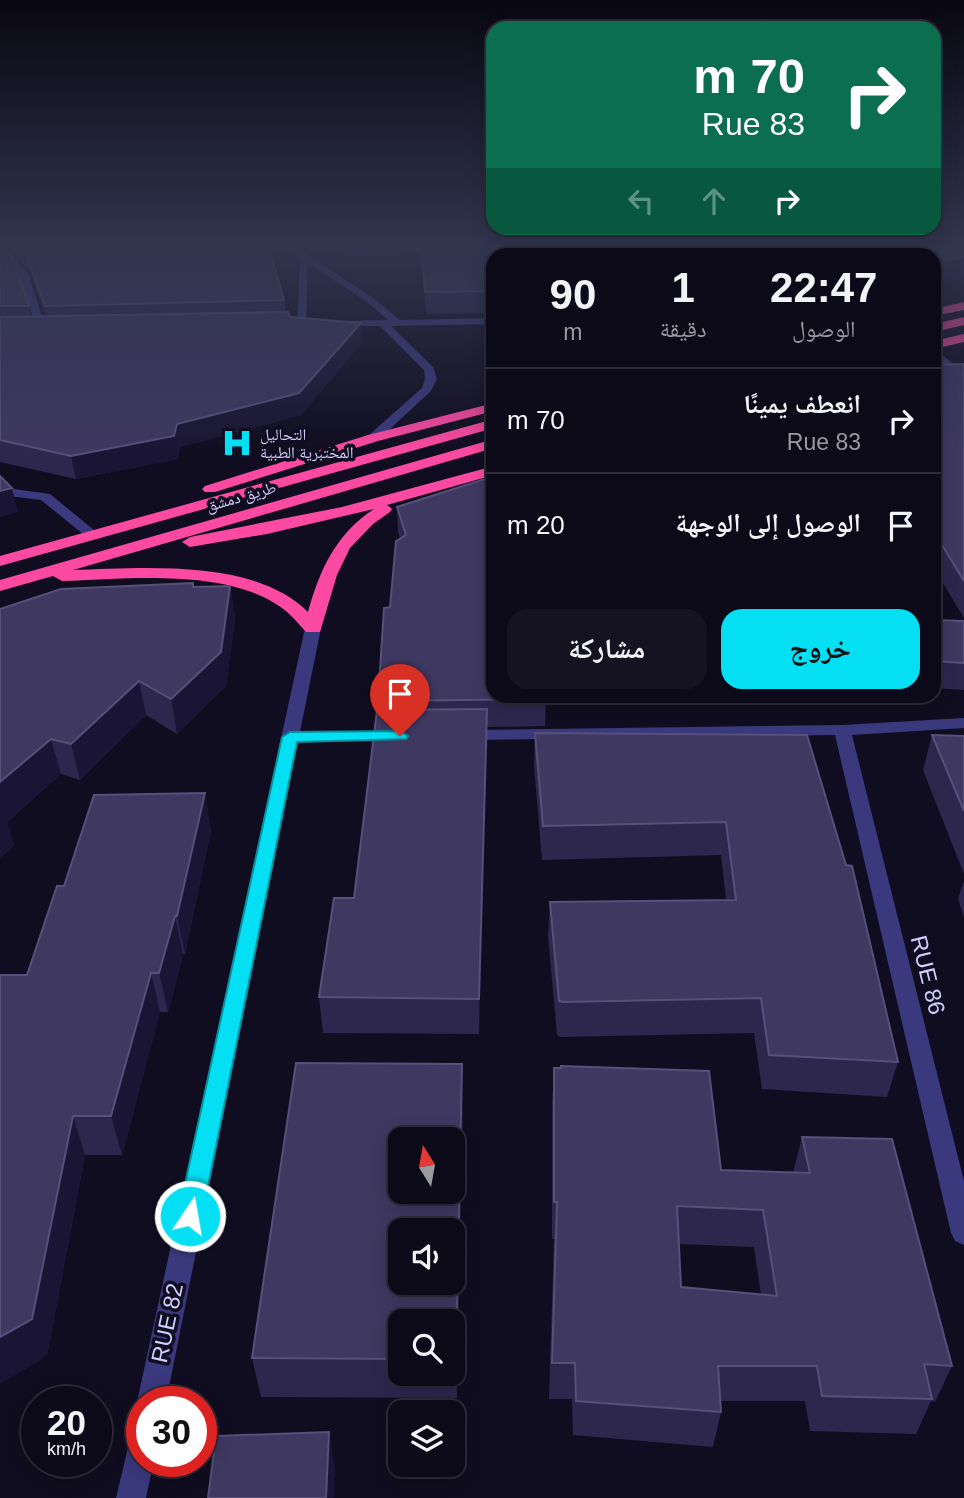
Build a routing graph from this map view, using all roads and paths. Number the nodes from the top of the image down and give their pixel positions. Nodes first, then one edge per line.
1 (34, 314) edge
2 (301, 314) edge
3 (387, 314) edge
4 (486, 321) edge
5 (964, 321) edge
6 (398, 323) junction
7 (314, 324) edge
8 (328, 324) edge
9 (383, 324) junction
10 (287, 325) edge
11 (301, 325) junction
12 (941, 326) edge
13 (57, 331) edge
14 (964, 338) edge
15 (941, 343) edge
16 (941, 358) edge
17 (964, 378) edge
18 (486, 409) edge
19 (486, 425) edge
20 (373, 438) junction
21 (486, 445) edge
22 (486, 472) edge
23 (0, 491) edge
24 (405, 496) junction
25 (119, 528) junction
26 (93, 535) junction
27 (122, 551) junction
28 (0, 561) edge
29 (32, 577) junction
30 (0, 586) edge
31 (313, 628) junction
32 (964, 723) edge
33 (842, 730) junction
34 (414, 735) edge
35 (442, 735) edge
36 (290, 737) junction
37 (964, 1233) edge
38 (154, 1386) edge
39 (135, 1477) edge
40 (131, 1498) edge

1 - 13 street
2 - 11 street
3 - 6 street
4 - 6 street
5 - 12 highway
6 - 9 street
7 - 11 street
8 - 9 street
9 - 20 street
10 - 11 street
14 - 15 highway
16 - 17 street
18 - 20 highway
19 - 25 highway, طريق دمشق
20 - 25 highway
21 - 27 highway, طريق دمشق
22 - 24 highway
23 - 26 street
24 - 27 highway
24 - 31 highway
25 - 26 highway, طريق دمشق
26 - 28 highway, طريق دمشق
27 - 29 highway, طريق دمشق
29 - 30 highway, طريق دمشق
29 - 31 highway
31 - 36 street, RUE 82
32 - 33 street
33 - 35 street
33 - 37 street, RUE 86
34 - 36 street
36 - 38 street, RUE 82
39 - 40 street

